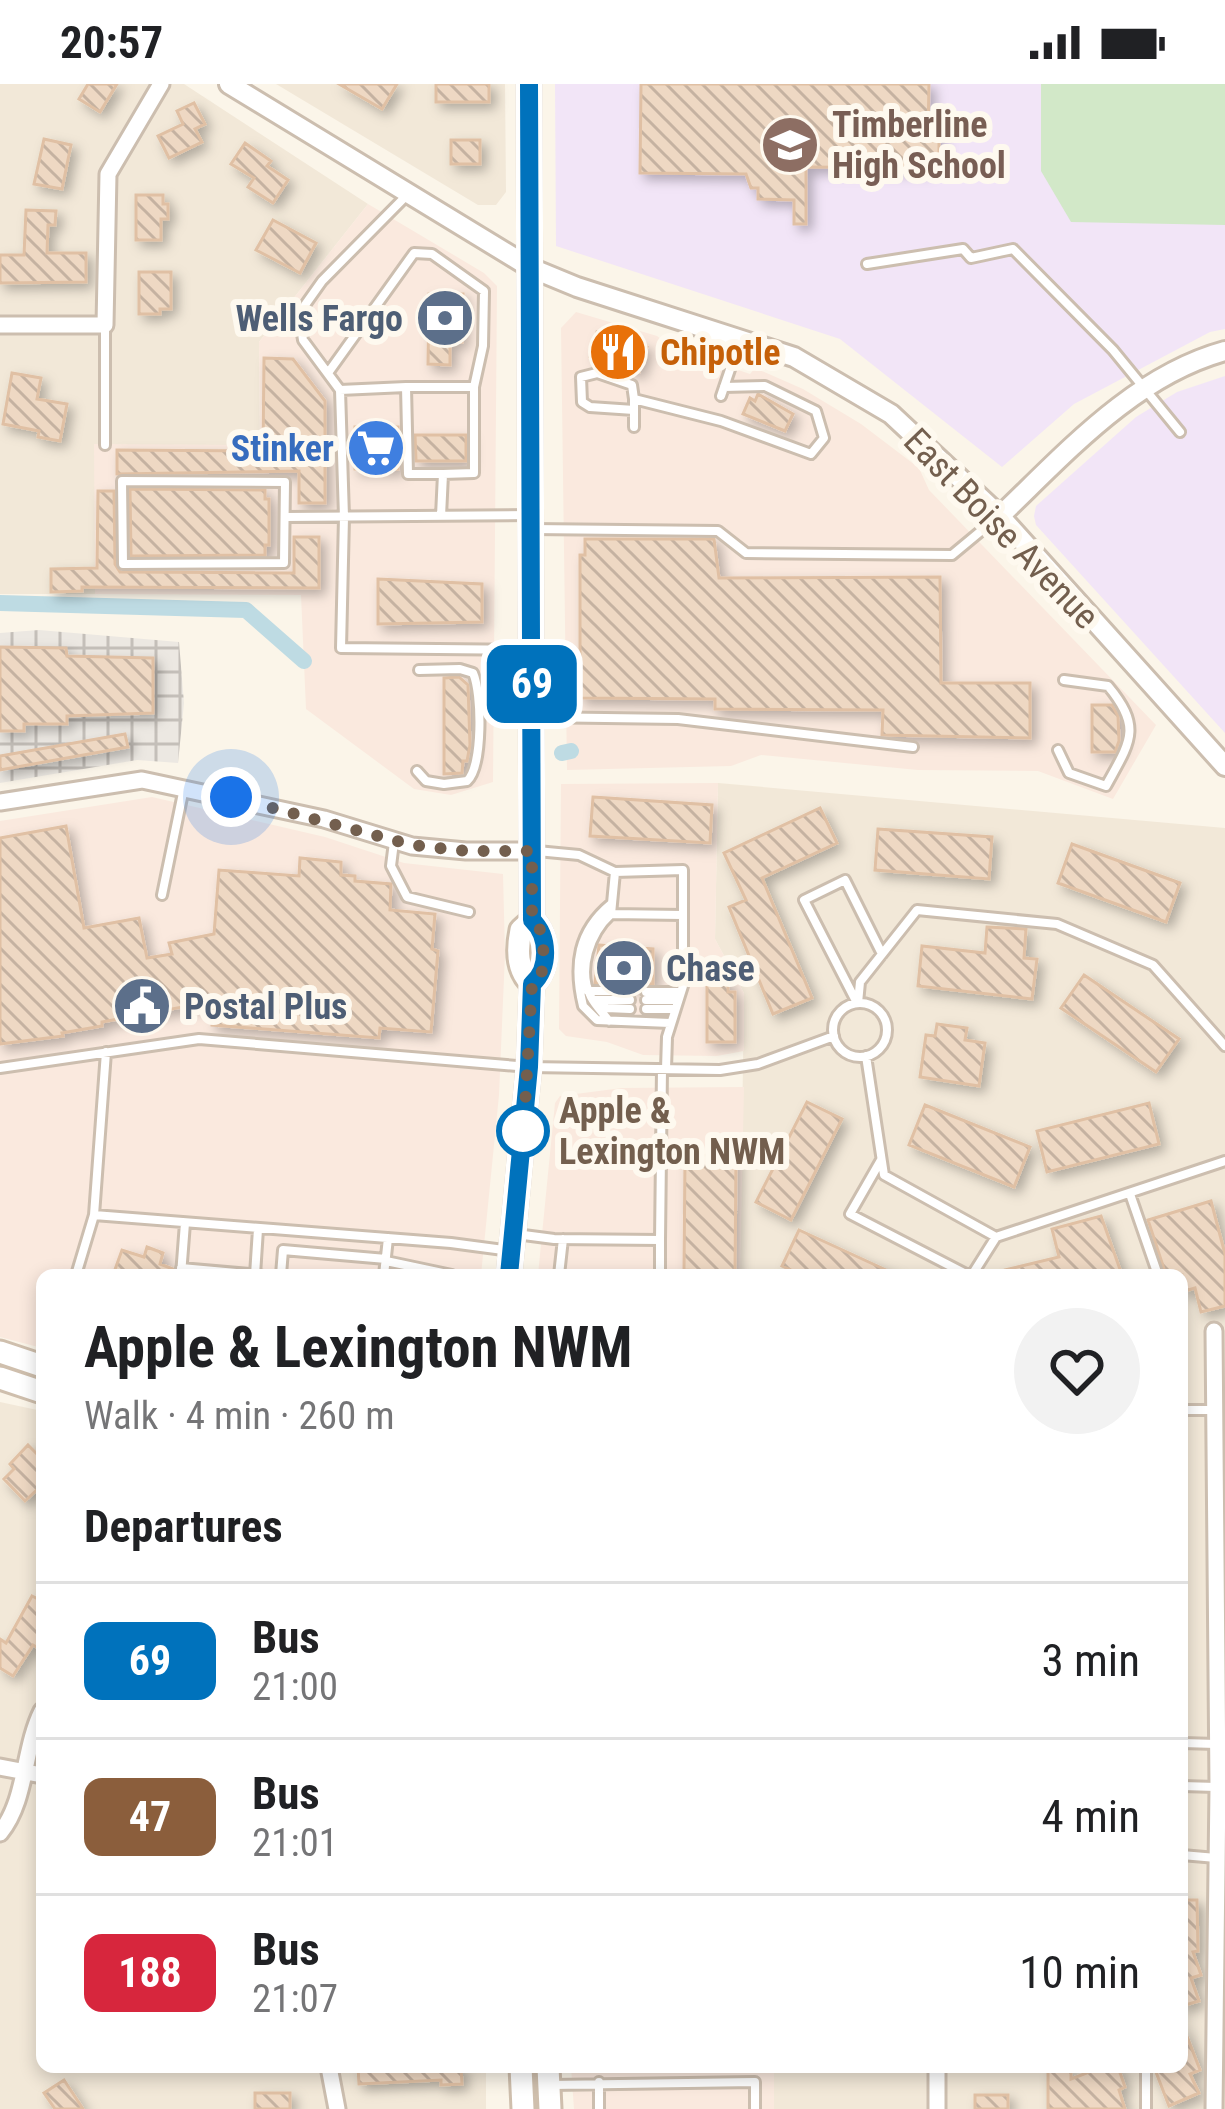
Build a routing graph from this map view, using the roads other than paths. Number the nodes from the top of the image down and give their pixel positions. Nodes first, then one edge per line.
1 (160, 84) edge
2 (230, 84) edge
3 (529, 84) edge
4 (409, 193) junction
5 (867, 264) dead end
6 (531, 268) junction
7 (0, 325) edge
8 (105, 326) junction
9 (740, 338) junction
10 (1225, 351) edge
11 (328, 373) junction
12 (406, 387) junction
13 (474, 387) junction
14 (1144, 389) junction
15 (340, 390) junction
16 (634, 405) junction
17 (634, 427) dead end
18 (1180, 432) dead end
19 (105, 446) dead end
20 (443, 474) junction
21 (441, 516) junction
22 (1000, 516) junction
23 (344, 517) junction
24 (285, 518) junction
25 (530, 522) junction
26 (531, 650) junction
27 (419, 670) dead end
28 (1064, 680) dead end
29 (532, 717) junction
30 (913, 747) dead end
31 (1058, 750) dead end
32 (1225, 766) edge
33 (417, 771) dead end
34 (184, 786) junction
35 (0, 802) edge
36 (394, 841) junction
37 (532, 851) junction
38 (615, 872) junction
39 (162, 895) dead end
40 (611, 909) junction
41 (469, 912) dead end
42 (683, 915) junction
43 (882, 954) junction
44 (590, 996) junction
45 (678, 1000) junction
46 (858, 1003) junction
47 (609, 1021) junction
48 (670, 1023) junction
49 (834, 1036) junction
50 (1225, 1046) edge
51 (106, 1051) junction
52 (866, 1056) junction
53 (529, 1067) junction
54 (0, 1068) edge
55 (664, 1069) junction
56 (882, 1159) junction
57 (1225, 1161) edge
58 (1130, 1194) junction
59 (94, 1215) junction
60 (185, 1223) junction
61 (258, 1229) junction
62 (996, 1237) junction
63 (388, 1238) junction
64 (563, 1239) junction
65 (660, 1240) junction
66 (513, 1243) junction
67 (386, 1260) junction
68 (78, 1269) edge
69 (181, 1269) edge
70 (256, 1269) edge
71 (281, 1269) edge
72 (385, 1269) edge
73 (426, 1269) edge
74 (510, 1269) edge
75 (560, 1269) edge
76 (660, 1269) edge
77 (958, 1269) edge
78 (974, 1269) edge
79 (1156, 1269) edge
80 (1214, 1331) dead end
81 (0, 1352) edge
82 (36, 1358) edge
83 (0, 1378) edge
84 (36, 1390) edge
85 (1188, 1410) edge
86 (1215, 1410) junction
87 (36, 1723) edge
88 (1188, 1743) edge
89 (1217, 1744) junction
90 (0, 1767) edge
91 (22, 1770) junction
92 (36, 1774) edge
93 (1188, 1786) edge
94 (1218, 1787) junction
95 (0, 1833) edge
96 (1188, 1856) edge
97 (1217, 1858) junction
98 (330, 2073) edge
99 (520, 2073) edge
100 (937, 2073) edge
101 (1146, 2073) edge
102 (549, 2076) edge
103 (599, 2082) junction
104 (337, 2109) edge
105 (523, 2109) edge
106 (550, 2109) edge
107 (599, 2109) edge
108 (755, 2109) edge
109 (937, 2109) edge
110 (1146, 2109) edge
111 (1214, 2109) edge

1 - 8 street
2 - 4 street, East Boise Avenue
3 - 6 main road
4 - 6 street, East Boise Avenue
4 - 11 lane
5 - 14 lane
6 - 9 street, East Boise Avenue
6 - 25 main road
7 - 8 street
8 - 19 lane
9 - 16 lane
9 - 22 street, East Boise Avenue
10 - 14 street
11 - 13 lane
11 - 15 lane
12 - 13 lane
12 - 15 lane
12 - 20 lane
13 - 20 lane
14 - 18 lane
14 - 22 street
15 - 23 lane
16 - 16 lane
16 - 17 lane
20 - 21 lane
21 - 23 lane
21 - 25 lane
22 - 25 lane
22 - 32 street, East Boise Avenue
23 - 24 lane
23 - 26 lane
24 - 24 lane
25 - 26 main road
26 - 29 main road
27 - 33 lane
28 - 31 lane
29 - 30 lane
29 - 37 main road
34 - 35 street
34 - 36 street
34 - 39 lane
36 - 37 street
36 - 41 lane
37 - 38 lane
37 - 53 main road
38 - 40 lane
38 - 42 lane
40 - 42 lane
40 - 44 lane
40 - 47 lane
42 - 45 lane
43 - 46 lane
43 - 46 lane
43 - 50 lane
44 - 44 lane
44 - 47 lane
45 - 45 lane
45 - 48 lane
46 - 49 lane
46 - 52 lane
47 - 48 lane
48 - 55 lane
49 - 52 lane
49 - 55 lane
51 - 53 lane
51 - 54 lane
51 - 59 lane
52 - 56 lane
53 - 55 lane
53 - 66 main road
55 - 65 lane
56 - 62 lane
56 - 77 lane
57 - 58 lane
58 - 62 lane
58 - 79 lane
59 - 60 lane
59 - 68 lane
60 - 61 lane
60 - 69 lane
61 - 63 lane
61 - 70 lane
62 - 78 lane
63 - 66 lane
63 - 67 lane
64 - 65 lane
64 - 66 lane
64 - 75 lane
65 - 76 lane
66 - 74 main road
67 - 71 lane
67 - 72 lane
67 - 73 lane
80 - 86 street
81 - 82 main road
83 - 84 main road
85 - 86 lane
86 - 89 street
87 - 91 street
88 - 89 lane
89 - 94 street
90 - 91 street
91 - 92 street
91 - 95 street
93 - 94 lane
94 - 97 street
96 - 97 lane
97 - 111 street
98 - 104 street
99 - 105 main road
100 - 109 street
101 - 110 lane
102 - 103 lane
102 - 106 main road
103 - 107 lane
103 - 108 lane

